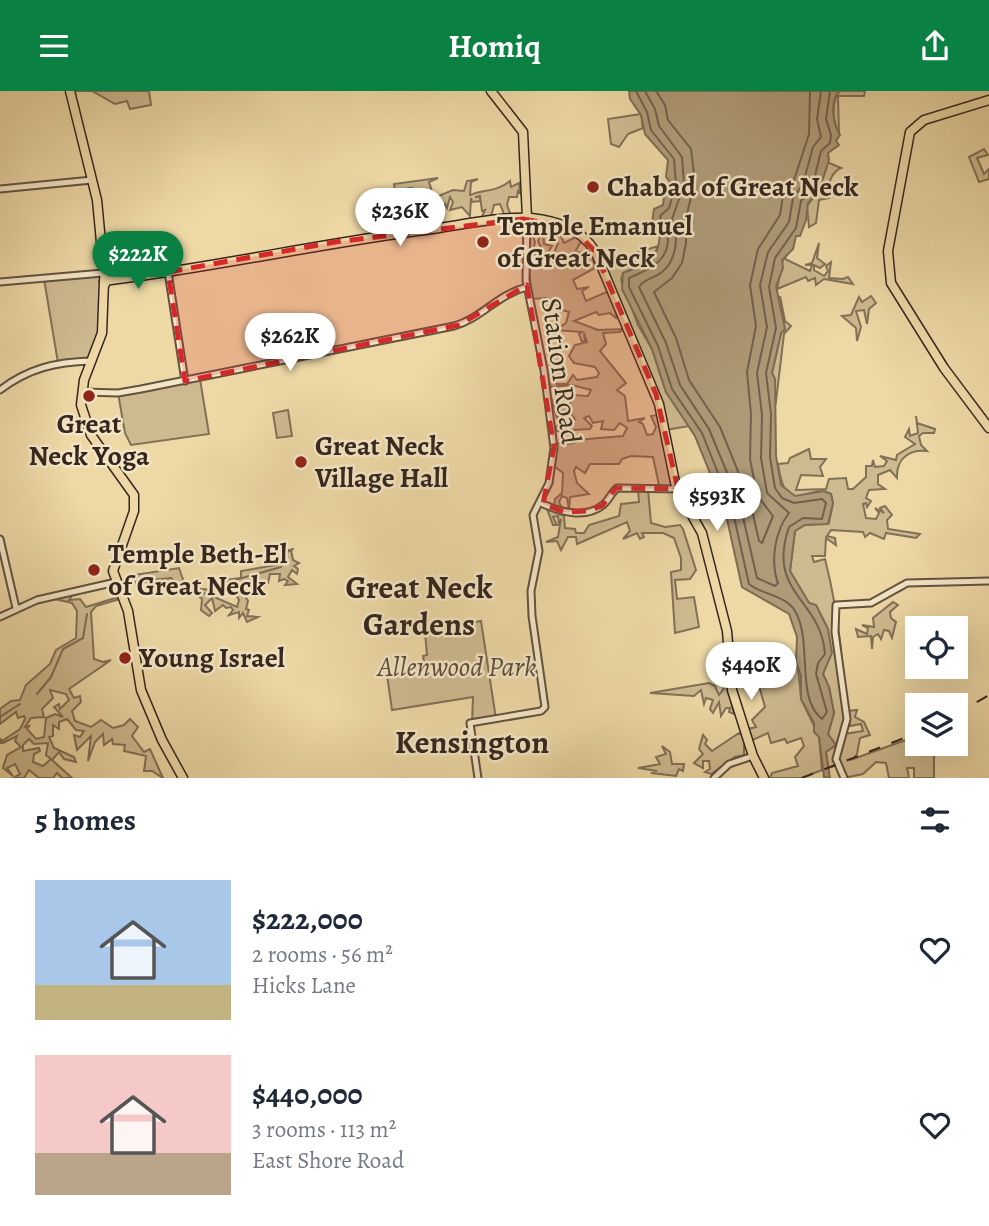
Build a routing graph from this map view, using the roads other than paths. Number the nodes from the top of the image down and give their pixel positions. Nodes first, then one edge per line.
1 (71, 91) edge
2 (491, 91) edge
3 (989, 100) edge
4 (92, 180) junction
5 (0, 189) edge
6 (527, 218) junction
7 (168, 272) junction
8 (103, 277) junction
9 (0, 282) edge
10 (527, 287) junction
11 (92, 361) junction
12 (185, 381) junction
13 (0, 389) edge
14 (83, 391) junction
15 (989, 428) edge
16 (547, 488) junction
17 (678, 489) junction
18 (543, 504) junction
19 (533, 515) junction
20 (0, 540) edge
21 (116, 580) junction
22 (989, 581) edge
23 (16, 608) junction
24 (0, 617) edge
25 (753, 756) junction
26 (183, 778) edge
27 (478, 778) edge
28 (714, 778) edge
29 (764, 778) edge
30 (844, 778) edge

1 - 4 main road
2 - 6 main road
3 - 15 main road
4 - 5 street
4 - 8 main road
6 - 7 main road
6 - 10 street, Station Road
6 - 17 main road
7 - 8 main road
7 - 12 street
8 - 9 street
8 - 11 main road
10 - 12 street
10 - 16 street, Station Road
11 - 13 street
11 - 14 main road
12 - 14 street
14 - 21 main road
16 - 18 street, Station Road
16 - 19 street, Station Road
17 - 18 street
17 - 25 main road
18 - 19 street
19 - 27 street
20 - 23 street
21 - 23 street
21 - 26 main road
22 - 30 street
23 - 24 street
25 - 28 street
25 - 29 main road

